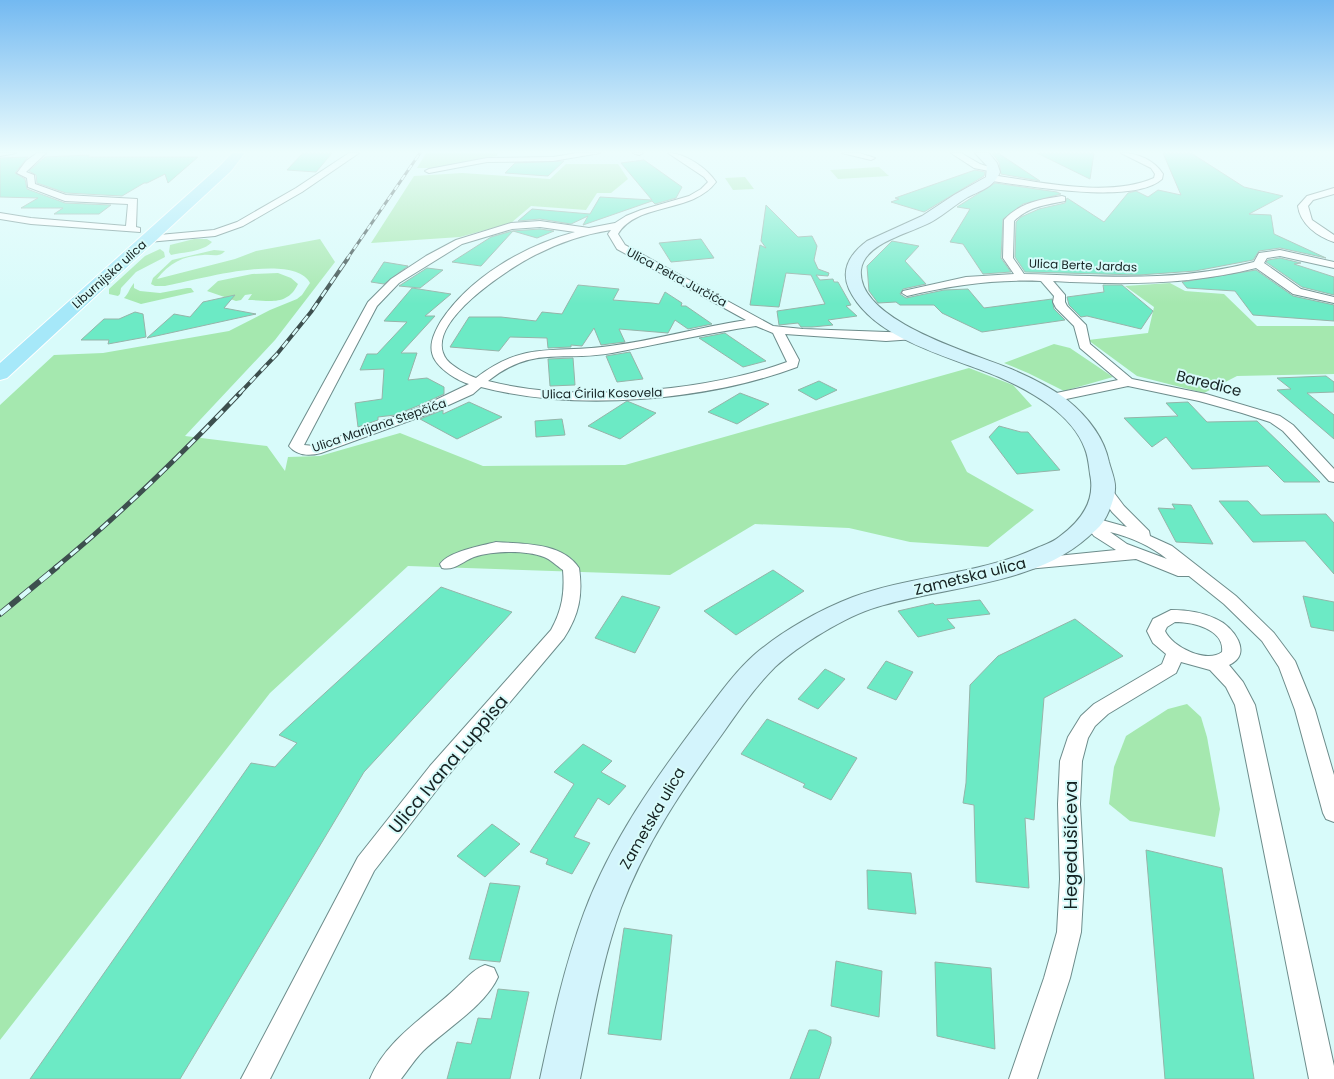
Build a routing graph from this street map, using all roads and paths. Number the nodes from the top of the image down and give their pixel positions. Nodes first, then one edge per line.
1 (133, 203) edge
2 (185, 203) edge
3 (275, 203) edge
4 (674, 203) edge
5 (945, 203) edge
6 (1037, 203) edge
7 (1305, 203) edge
8 (0, 216) edge
9 (616, 226) junction
10 (128, 229) junction
11 (588, 231) junction
12 (151, 235) junction
13 (1334, 239) edge
14 (1258, 264) junction
15 (1334, 265) edge
16 (1020, 277) junction
17 (1044, 278) junction
18 (907, 293) dead end
19 (1334, 300) edge
20 (758, 322) junction
21 (778, 330) junction
22 (910, 336) junction
23 (0, 374) edge
24 (1128, 382) junction
25 (476, 383) junction
26 (1052, 398) junction
27 (1334, 478) edge
28 (1104, 488) junction
29 (1091, 522) junction
30 (1152, 542) junction
31 (1141, 555) junction
32 (448, 564) dead end
33 (1018, 565) junction
34 (1204, 581) junction
35 (1176, 653) junction
36 (1215, 663) junction
37 (1327, 761) edge
38 (1334, 813) edge
39 (485, 977) dead end
40 (255, 1079) edge
41 (384, 1079) edge
42 (560, 1079) edge
43 (1023, 1079) edge
44 (1323, 1079) edge

1 - 10 street
2 - 12 main road, Liburnijska ulica
3 - 12 street
4 - 9 street
5 - 22 main road, Zametska ulica
6 - 16 street
7 - 13 street
8 - 10 street
9 - 11 street, Ulica Ćirila Kosovela
9 - 20 street, Ulica Petra Jurčića
10 - 12 street
11 - 25 street, Ulica Ćirila Kosovela
11 - 25 street, Ulica Marijana Stepčića
12 - 23 main road, Liburnijska ulica
14 - 15 street, Ulica Berte Jardas
14 - 17 street, Ulica Berte Jardas
14 - 19 street
16 - 17 street, Ulica Berte Jardas
16 - 18 street, Ulica Berte Jardas
17 - 24 street
20 - 21 street, Ulica Petra Jurčića
20 - 25 street, Ulica Marijana Stepčića
21 - 22 street, Ulica Petra Jurčića
21 - 25 street, Ulica Ćirila Kosovela
22 - 26 main road, Zametska ulica
24 - 26 street, Baredice
24 - 27 street, Baredice
26 - 28 main road, Zametska ulica
28 - 29 main road, Zametska ulica
28 - 30 street
29 - 30 street
29 - 31 street
29 - 33 main road, Zametska ulica
30 - 34 street
31 - 33 street
31 - 34 street
32 - 40 street, Ulica Ivana Luppisa
33 - 42 main road, Zametska ulica
34 - 37 street
35 - 36 street
35 - 36 street
35 - 43 street, Hegedušićeva
36 - 44 street
37 - 38 street
39 - 41 street

